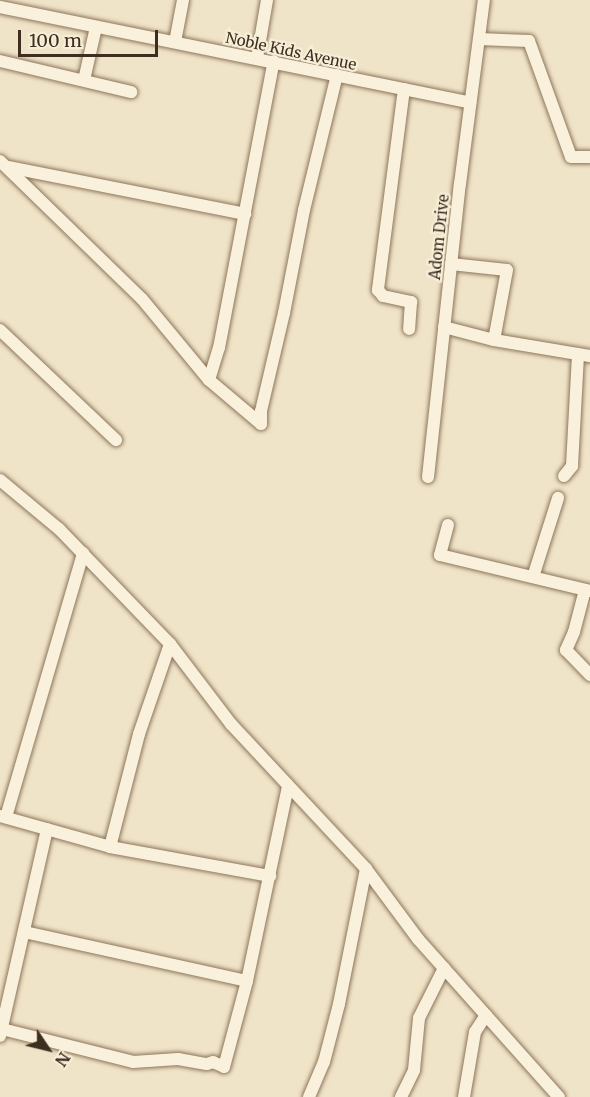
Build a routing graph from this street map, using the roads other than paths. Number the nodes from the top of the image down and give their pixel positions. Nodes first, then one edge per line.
1 (183, 0) edge
2 (267, 0) edge
3 (484, 0) edge
4 (0, 7) edge
5 (96, 27) junction
6 (479, 39) junction
7 (175, 42) junction
8 (257, 58) junction
9 (0, 61) edge
10 (274, 61) junction
11 (336, 75) junction
12 (84, 80) junction
13 (404, 89) junction
14 (131, 92) dead end
15 (470, 103) junction
16 (590, 157) edge
17 (3, 164) edge
18 (245, 214) junction
19 (451, 264) junction
20 (444, 327) junction
21 (409, 329) dead end
22 (0, 330) edge
23 (494, 340) junction
24 (584, 355) edge
25 (209, 380) junction
26 (116, 440) dead end
27 (564, 476) dead end
28 (428, 477) dead end
29 (0, 480) edge
30 (558, 498) dead end
31 (448, 525) dead end
32 (83, 553) junction
33 (534, 577) junction
34 (587, 591) edge
35 (170, 644) junction
36 (590, 675) edge
37 (288, 787) junction
38 (3, 816) edge
39 (47, 829) junction
40 (110, 847) junction
41 (366, 869) junction
42 (270, 876) junction
43 (24, 932) junction
44 (444, 968) junction
45 (247, 981) junction
46 (486, 1015) junction
47 (1, 1033) edge
48 (309, 1097) edge
49 (401, 1097) edge
50 (464, 1097) edge
51 (559, 1097) edge

1 - 7 street
2 - 8 street
3 - 6 street, Adom Drive
4 - 5 street, Noble Kids Avenue
5 - 7 street, Noble Kids Avenue
5 - 12 street
6 - 15 street, Adom Drive
6 - 16 street
7 - 8 street, Noble Kids Avenue
8 - 10 street, Noble Kids Avenue
9 - 12 street
10 - 11 street, Noble Kids Avenue
10 - 18 street
11 - 13 street, Noble Kids Avenue
11 - 25 street
12 - 14 street
13 - 15 street, Noble Kids Avenue
13 - 21 street
15 - 19 street, Adom Drive
17 - 18 street
17 - 25 street
18 - 25 street
19 - 20 street, Adom Drive
19 - 23 street
20 - 23 street
20 - 28 street, Adom Drive
22 - 26 street
23 - 24 street
24 - 27 street
29 - 32 street
30 - 33 street
31 - 33 street
32 - 35 street
32 - 38 street
33 - 34 street
34 - 36 street
35 - 37 street
35 - 40 street
37 - 41 street
37 - 42 street
38 - 39 street
39 - 40 street
39 - 43 street
40 - 42 street
41 - 44 street
41 - 48 street
42 - 45 street
43 - 45 street
43 - 47 street
44 - 46 street
44 - 49 street
45 - 47 street
46 - 50 street
46 - 51 street

